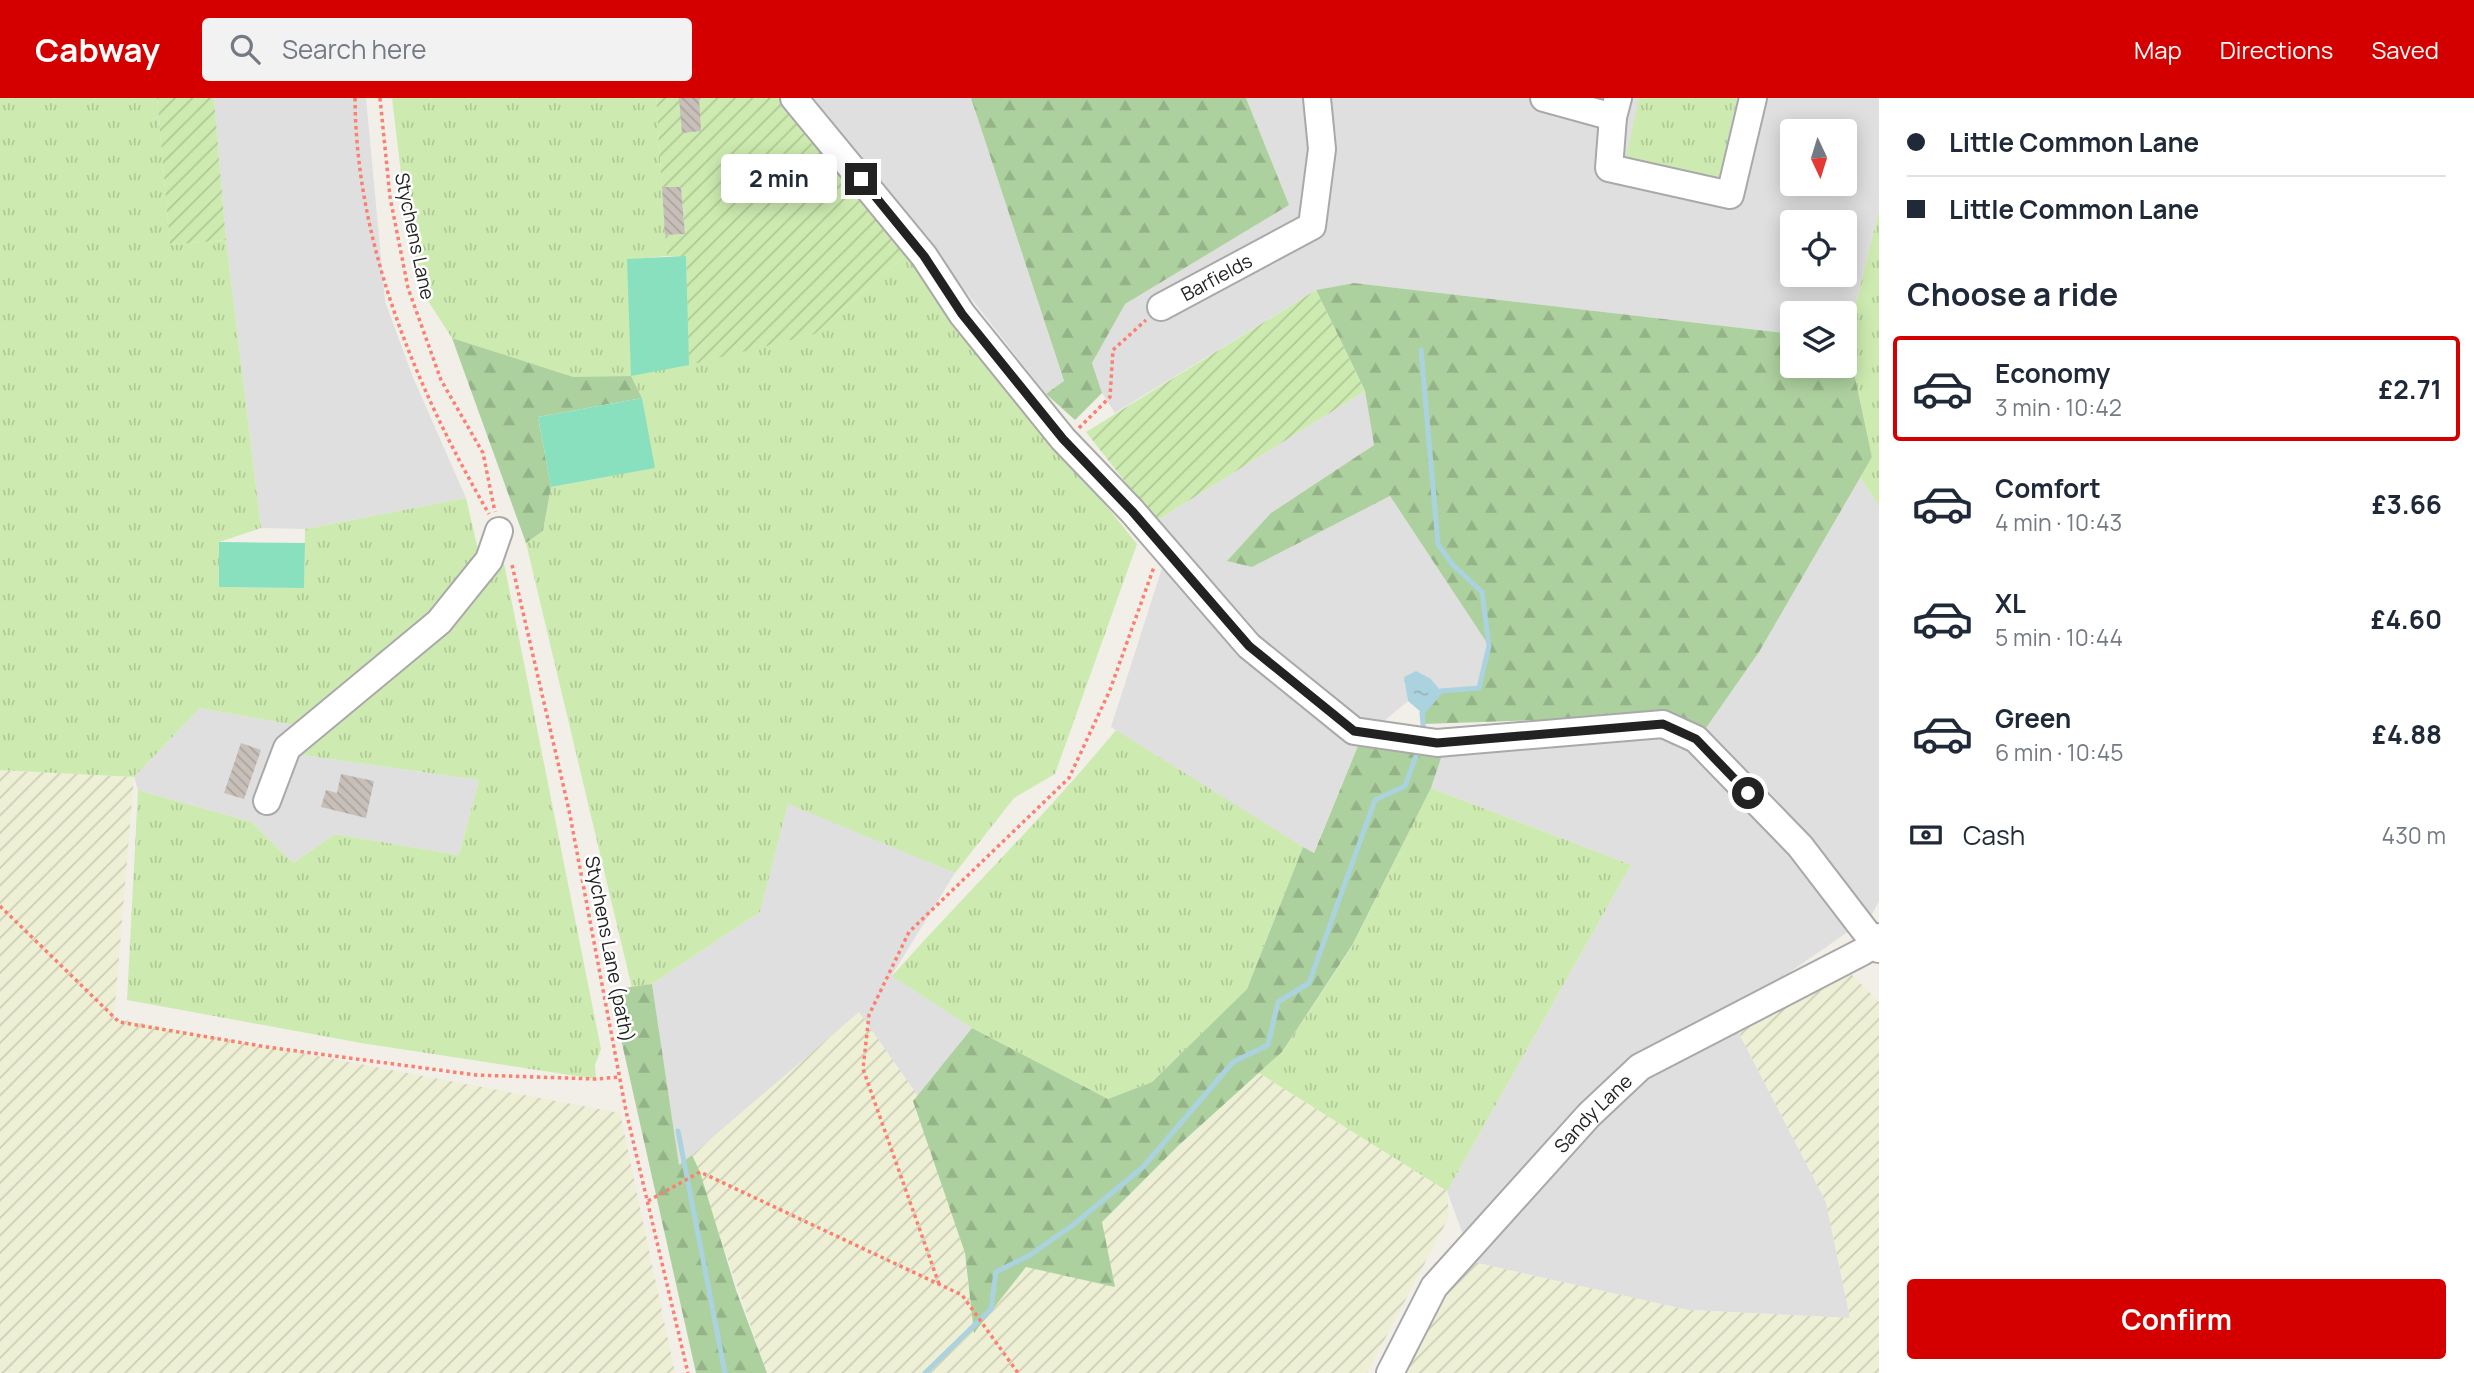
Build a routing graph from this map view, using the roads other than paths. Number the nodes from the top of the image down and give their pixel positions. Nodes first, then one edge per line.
1 (794, 98) edge
2 (1317, 98) edge
3 (1544, 98) edge
4 (1753, 98) edge
5 (1615, 108) edge
6 (1161, 307) road end
7 (499, 531) road end
8 (267, 801) dead end
9 (1878, 943) edge
10 (1390, 1373) edge

1 - 9 street
2 - 6 street, Barfields
3 - 5 street
4 - 5 street
7 - 8 street
9 - 10 street, Sandy Lane

